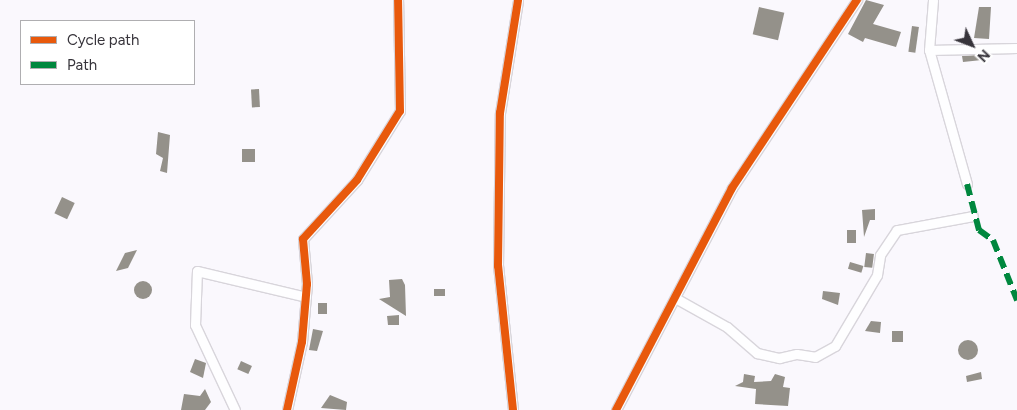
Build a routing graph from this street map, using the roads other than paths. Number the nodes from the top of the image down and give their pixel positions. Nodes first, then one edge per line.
1 (398, 0) edge
2 (518, 0) edge
3 (857, 0) edge
4 (933, 0) edge
5 (1017, 48) edge
6 (929, 50) junction
7 (967, 184) dead end
8 (973, 216) dead end
9 (306, 297) junction
10 (677, 299) junction
11 (235, 410) edge
12 (287, 410) edge
13 (513, 410) edge
14 (616, 410) edge

1 - 9 street
2 - 13 street
3 - 10 street
4 - 6 street
5 - 6 street
6 - 7 street
8 - 10 street
9 - 11 street
9 - 12 street
10 - 14 street

